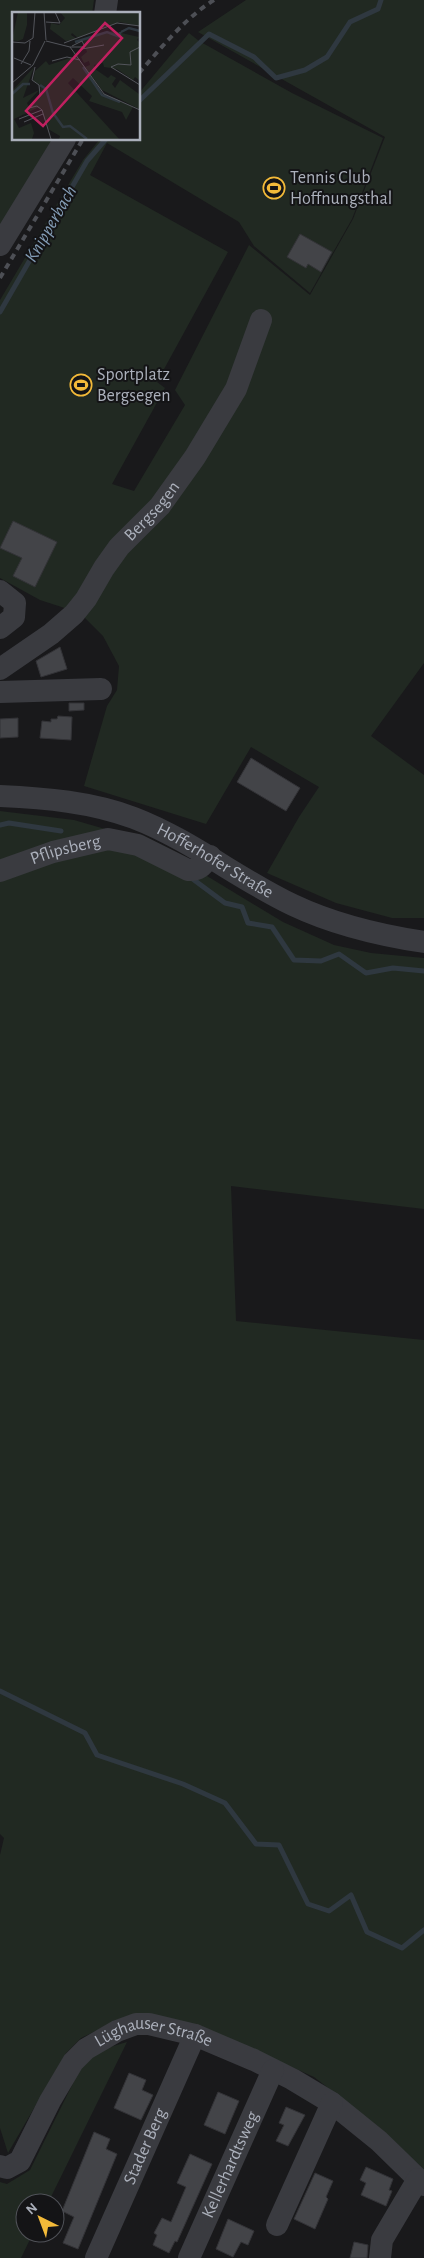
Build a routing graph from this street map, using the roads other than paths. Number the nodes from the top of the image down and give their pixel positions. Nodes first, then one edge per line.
1 (65, 140) edge
2 (0, 245) edge
3 (261, 320) dead end
4 (0, 591) edge
5 (0, 628) edge
6 (0, 669) edge
7 (101, 689) dead end
8 (0, 692) edge
9 (0, 796) edge
10 (210, 856) junction
11 (0, 871) edge
12 (424, 942) edge
13 (196, 2035) junction
14 (273, 2070) junction
15 (332, 2103) junction
16 (0, 2166) edge
17 (421, 2182) edge
18 (277, 2225) dead end
19 (96, 2258) edge
20 (189, 2258) edge
21 (380, 2258) edge

1 - 2 street
3 - 6 street, Bergsegen
4 - 5 street
7 - 8 street
9 - 10 street, Hofferhofer Straße
10 - 11 street, Pflipsberg
10 - 12 street, Hofferhofer Straße
13 - 14 street, Lüghauser Straße
13 - 16 street, Lüghauser Straße
13 - 19 street, Stader Berg
14 - 15 street, Lüghauser Straße
14 - 20 street, Kellerhardtsweg
15 - 17 street, Lüghauser Straße
15 - 18 street
17 - 21 street, Lüghauser Straße

